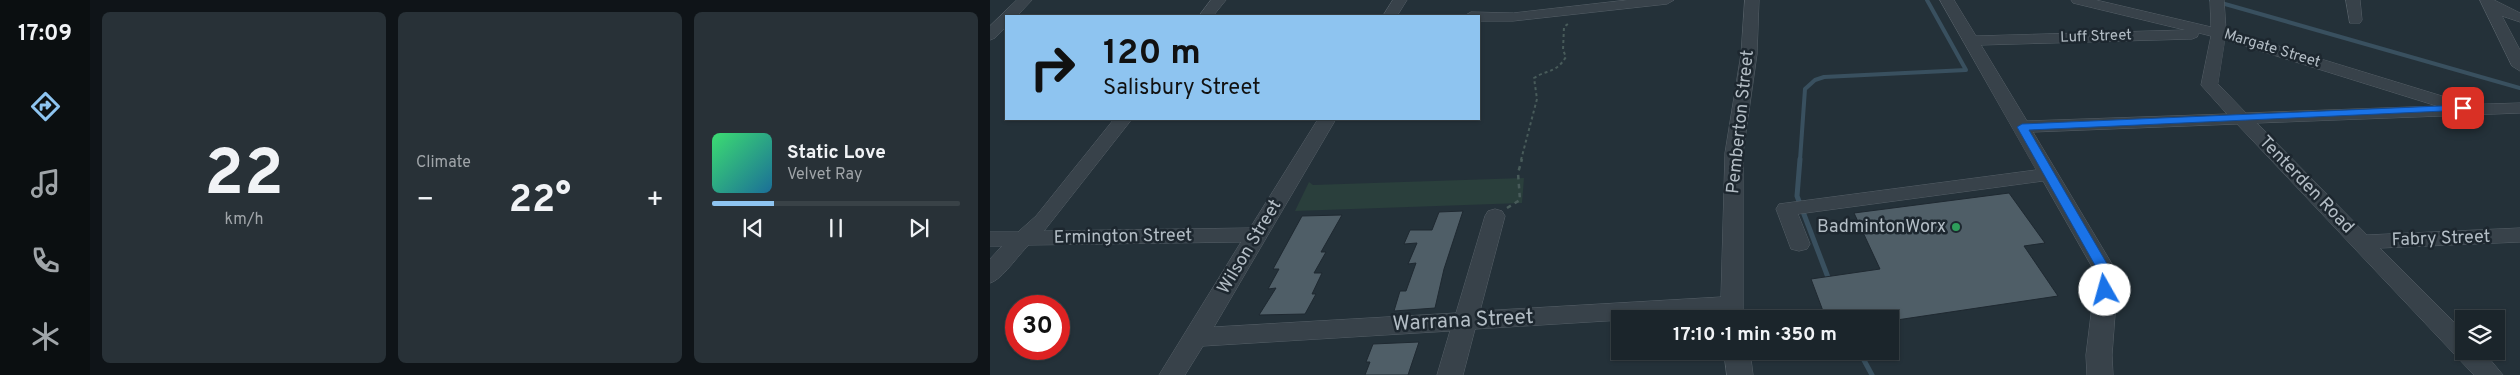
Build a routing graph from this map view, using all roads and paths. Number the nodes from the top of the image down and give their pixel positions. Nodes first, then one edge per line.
1 (1025, 0) edge
2 (1219, 0) edge
3 (1400, 0) edge
4 (1667, 0) edge
5 (1752, 0) edge
6 (1947, 0) edge
7 (2078, 0) edge
8 (2216, 0) edge
9 (2353, 0) edge
10 (2489, 2) edge
11 (1586, 6) edge
12 (1009, 15) edge
13 (1207, 15) edge
14 (1391, 15) edge
15 (1480, 16) edge
16 (2520, 18) edge
17 (1005, 19) edge
18 (2355, 20) dead end
19 (2219, 33) junction
20 (990, 35) edge
21 (1972, 41) junction
22 (2520, 66) edge
23 (2463, 108) junction
24 (2520, 108) edge
25 (1122, 120) edge
26 (1326, 120) edge
27 (2242, 120) junction
28 (2022, 127) junction
29 (2049, 174) junction
30 (1495, 216) joint
31 (1257, 235) junction
32 (2520, 235) edge
33 (990, 239) edge
34 (1023, 239) junction
35 (2361, 242) junction
36 (1799, 244) dead end
37 (990, 275) edge
38 (1732, 310) edge
39 (1611, 317) edge
40 (1464, 322) junction
41 (1195, 337) junction
42 (2455, 339) edge
43 (1738, 360) edge
44 (2476, 360) edge
45 (1172, 375) edge
46 (1450, 375) edge
47 (1740, 375) edge
48 (2100, 375) edge
49 (2490, 375) edge

1 - 12 street
2 - 13 street
3 - 14 street
4 - 11 street
5 - 38 street, Pemberton Street
6 - 21 street
7 - 19 street, Margate Street
8 - 19 street, Tenterden Road
9 - 18 street
10 - 16 street
10 - 22 street
11 - 15 street
11 - 30 path
17 - 20 street
19 - 21 street, Luff Street
19 - 23 street, Margate Street
19 - 27 street, Tenterden Road
21 - 28 street
23 - 24 street
23 - 27 street
25 - 34 street
26 - 31 street, Wilson Street
27 - 28 street
27 - 35 street, Tenterden Road
28 - 29 street
29 - 36 street
29 - 48 street
30 - 40 street
31 - 34 street, Ermington Street
31 - 41 street, Wilson Street
32 - 35 street, Fabry Street
33 - 34 street, Ermington Street
34 - 37 street
35 - 42 street, Tenterden Road
39 - 40 street, Warrana Street
40 - 41 street, Warrana Street
40 - 46 street
41 - 45 street, Wilson Street
43 - 47 street
44 - 49 street

